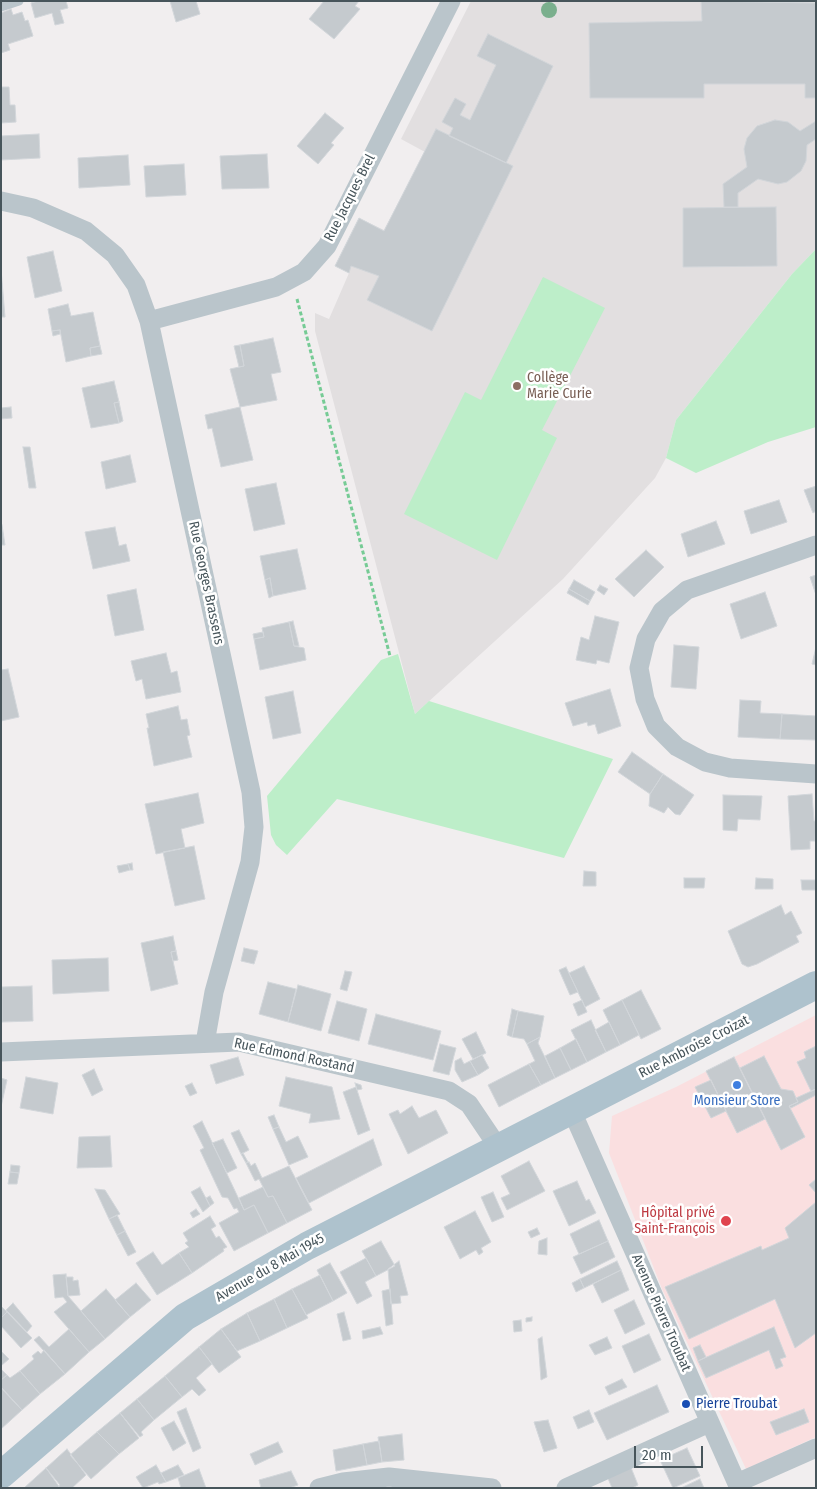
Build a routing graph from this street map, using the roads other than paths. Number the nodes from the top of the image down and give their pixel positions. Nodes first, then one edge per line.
1 (20, 1) edge
2 (451, 1) edge
3 (1, 7) edge
4 (1, 201) edge
5 (148, 321) junction
6 (816, 545) edge
7 (816, 774) edge
8 (816, 985) edge
9 (205, 1043) junction
10 (1, 1052) edge
11 (571, 1110) junction
12 (498, 1147) junction
13 (709, 1423) junction
14 (816, 1448) edge
15 (1, 1475) edge
16 (738, 1485) edge
17 (319, 1488) edge
18 (492, 1488) edge
19 (566, 1488) edge

1 - 3 lane
2 - 5 street, Rue Jacques Brel
4 - 5 street, Rue Georges Brassens
5 - 9 street, Rue Georges Brassens
6 - 7 street
8 - 11 main road, Rue Ambroise Croizat
9 - 10 street, Rue Edmond Rostand
9 - 12 street, Rue Edmond Rostand
11 - 12 main road, Avenue du 8 Mai 1945
11 - 13 street, Avenue Pierre Troubat
12 - 15 main road, Avenue du 8 Mai 1945
13 - 16 street, Avenue Pierre Troubat
13 - 19 street
14 - 16 street
17 - 18 street

